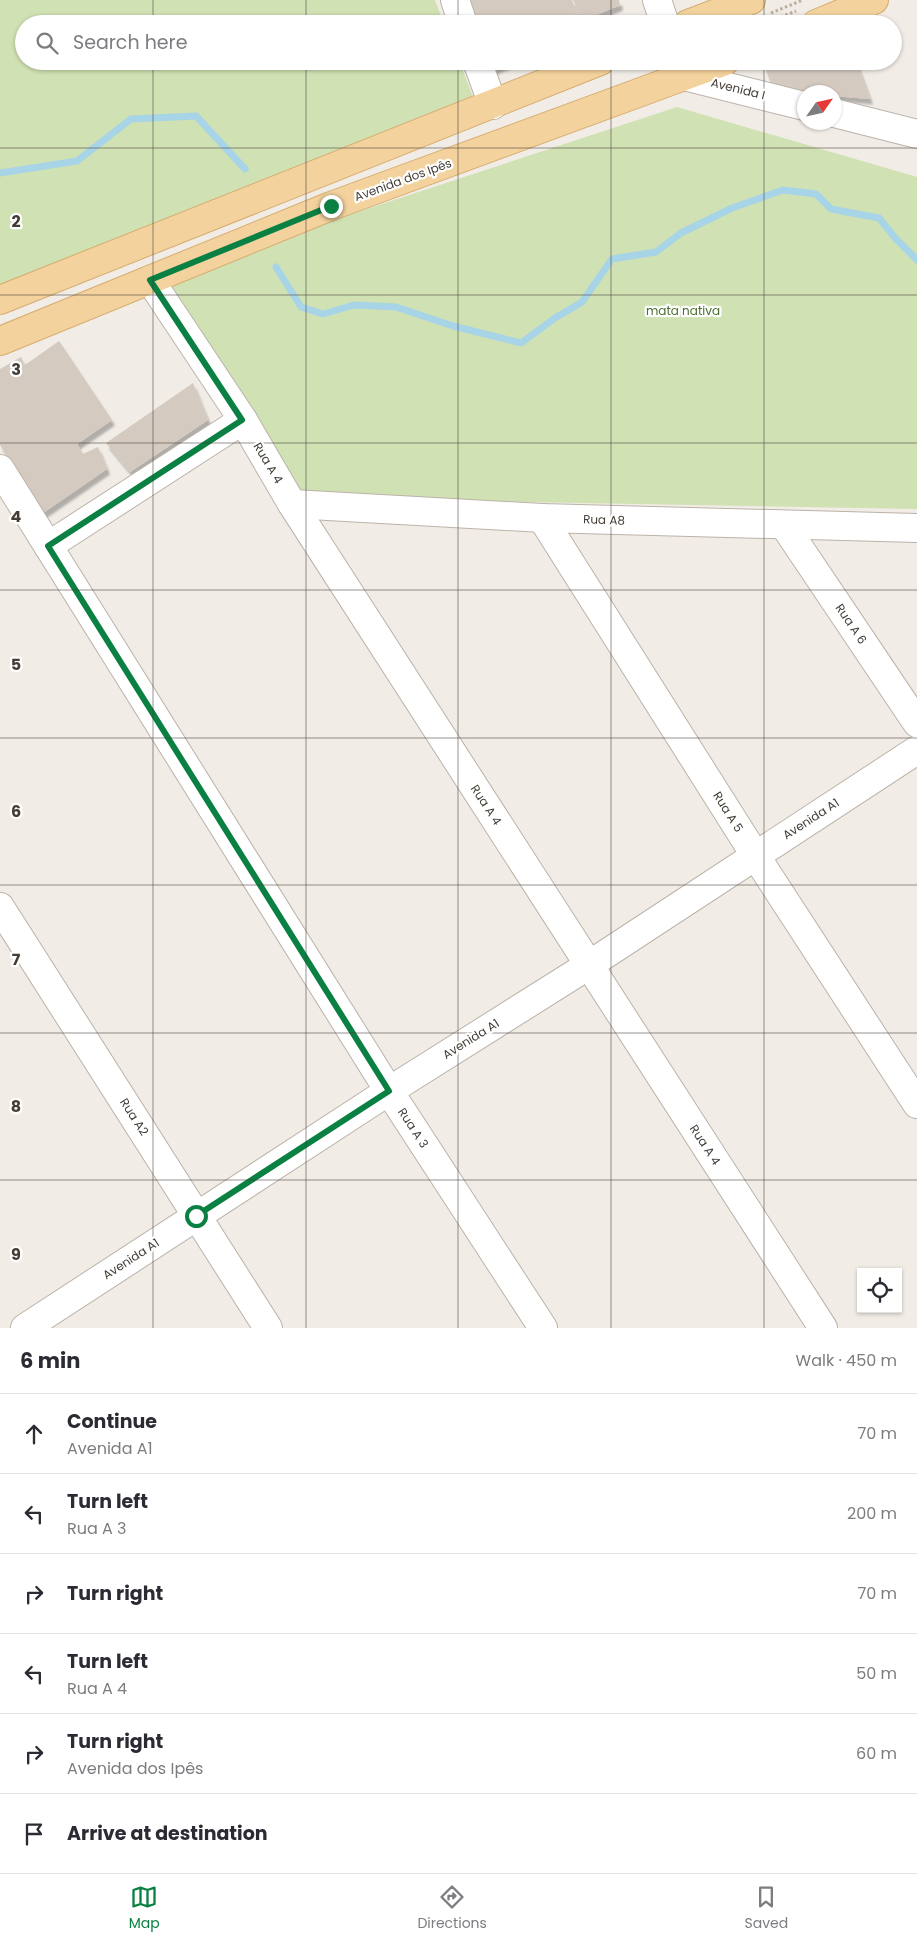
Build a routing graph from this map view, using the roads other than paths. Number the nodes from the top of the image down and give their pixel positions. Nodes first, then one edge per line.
1 (455, 0) edge
2 (657, 0) edge
3 (750, 0) edge
4 (874, 0) edge
5 (460, 15) edge
6 (662, 15) edge
7 (711, 15) edge
8 (838, 15) edge
9 (480, 70) edge
10 (578, 70) edge
11 (681, 70) edge
12 (687, 70) edge
13 (797, 104) edge
14 (493, 105) junction
15 (842, 115) edge
16 (917, 134) edge
17 (150, 280) junction
18 (0, 300) edge
19 (0, 341) edge
20 (242, 420) junction
21 (0, 469) edge
22 (292, 504) junction
23 (542, 518) junction
24 (784, 525) junction
25 (917, 528) edge
26 (48, 546) junction
27 (917, 723) edge
28 (917, 750) edge
29 (755, 855) junction
30 (0, 907) edge
31 (589, 965) junction
32 (389, 1091) junction
33 (917, 1104) edge
34 (196, 1216) junction
35 (25, 1328) edge
36 (268, 1328) edge
37 (543, 1328) edge
38 (823, 1328) edge

1 - 5 street
2 - 6 street
3 - 7 main road
4 - 8 main road
9 - 14 street
10 - 14 main road
11 - 17 main road, Avenida dos Ipês
12 - 13 street, Avenida I
14 - 18 main road
15 - 16 street
17 - 19 main road, Avenida dos Ipês
17 - 20 street, Rua A 4
20 - 22 street, Rua A 4
20 - 26 street
21 - 26 street, Rua A 3
22 - 23 street, Rua A8
22 - 31 street, Rua A 4
23 - 24 street, Rua A8
23 - 29 street, Rua A 5
24 - 25 street, Rua A8
24 - 27 street, Rua A 6
26 - 32 street, Rua A 3
28 - 29 street, Avenida A1
29 - 31 street, Avenida A1
29 - 33 street, Rua A 5
30 - 34 street, Rua A2
31 - 32 street, Avenida A1
31 - 38 street, Rua A 4
32 - 34 street, Avenida A1
32 - 37 street, Rua A 3
34 - 35 street, Avenida A1
34 - 36 street, Rua A2

